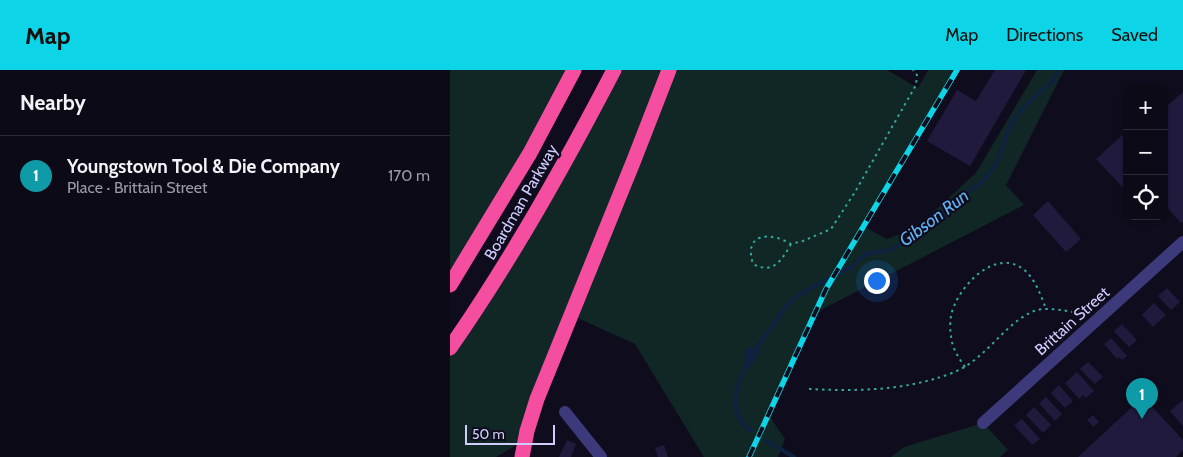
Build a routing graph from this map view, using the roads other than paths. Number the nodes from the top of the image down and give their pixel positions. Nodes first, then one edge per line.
1 (574, 70) edge
2 (614, 70) edge
3 (669, 70) edge
4 (494, 212) junction
5 (1183, 242) edge
6 (450, 269) edge
7 (450, 285) edge
8 (450, 348) edge
9 (564, 412) dead end
10 (983, 423) dead end
11 (522, 457) edge
12 (601, 457) edge

1 - 4 highway, Boardman Parkway
2 - 8 highway, Boardman Parkway
3 - 11 highway
4 - 6 highway
4 - 7 highway, Boardman Parkway
5 - 10 street, Brittain Street
9 - 12 street

